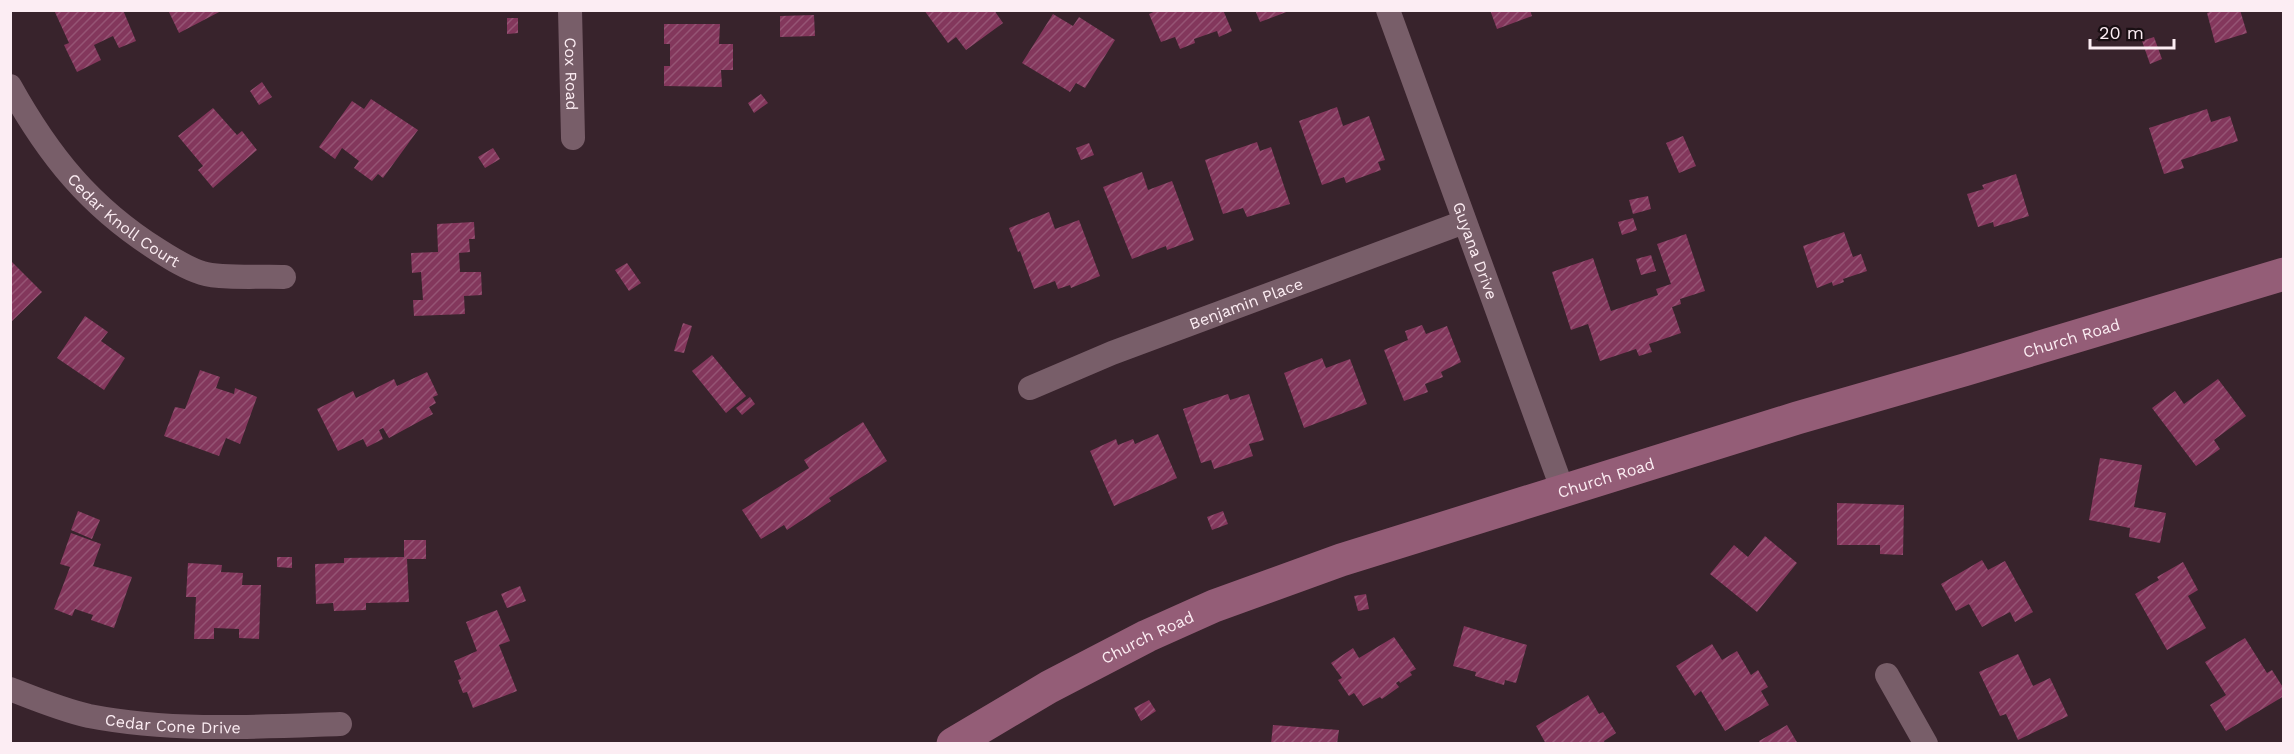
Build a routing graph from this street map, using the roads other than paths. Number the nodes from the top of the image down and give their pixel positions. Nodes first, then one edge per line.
1 (570, 10) edge
2 (1388, 10) edge
3 (10, 86) edge
4 (573, 138) dead end
5 (1464, 222) junction
6 (2283, 274) edge
7 (284, 277) dead end
8 (1030, 388) dead end
9 (1563, 491) junction
10 (1887, 675) dead end
11 (10, 689) edge
12 (340, 724) dead end
13 (953, 744) edge
14 (1926, 744) edge

1 - 4 street, Cox Road
2 - 5 street, Guyana Drive
3 - 7 street, Cedar Knoll Court
5 - 8 street, Benjamin Place
5 - 9 street, Guyana Drive
6 - 9 main road, Church Road
9 - 13 main road, Church Road
10 - 14 street
11 - 12 street, Cedar Cone Drive

